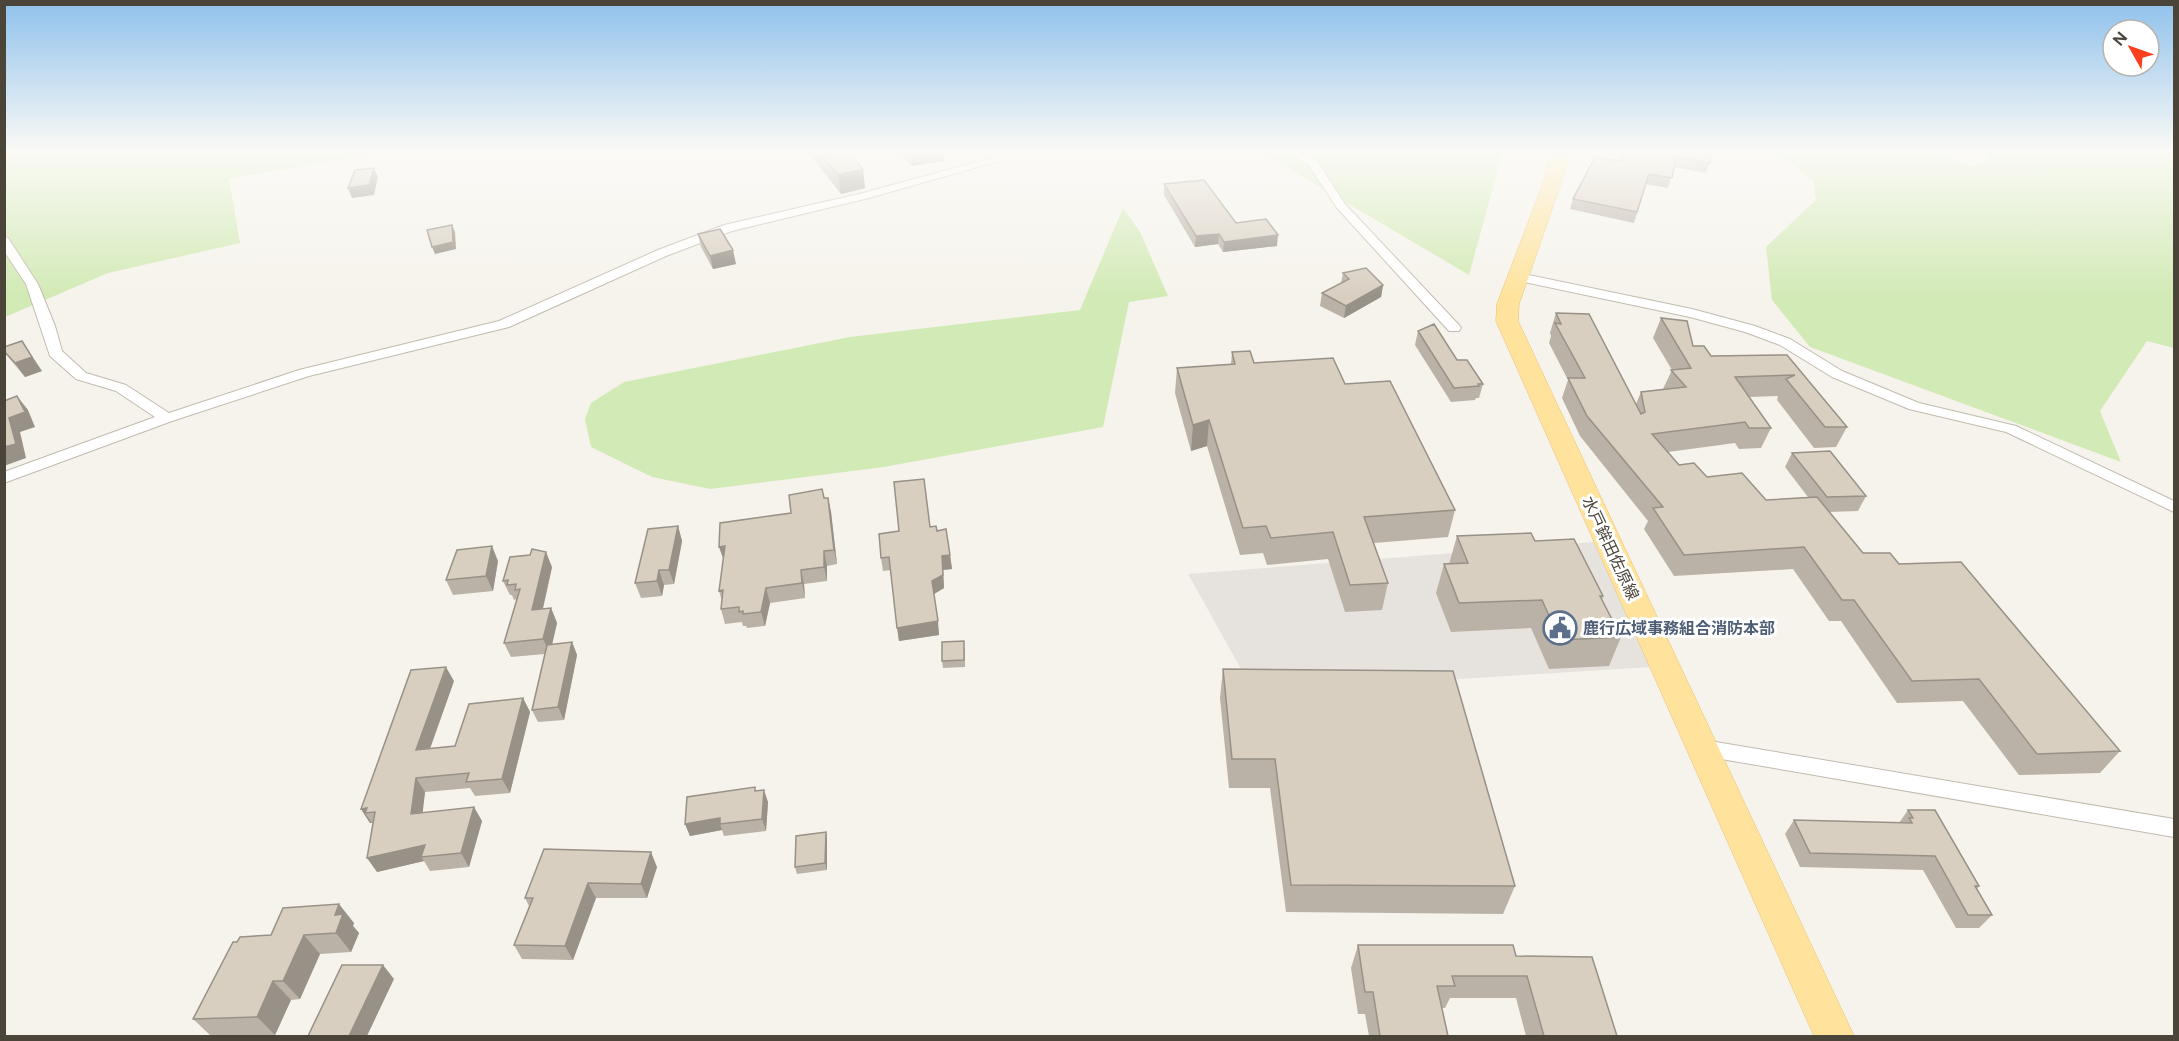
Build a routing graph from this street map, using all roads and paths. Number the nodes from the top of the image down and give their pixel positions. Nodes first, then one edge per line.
1 (851, 200) edge
2 (1337, 200) edge
3 (1545, 200) edge
4 (4, 242) edge
5 (1519, 277) junction
6 (1454, 328) dead end
7 (166, 418) junction
8 (4, 478) edge
9 (2175, 507) edge
10 (1704, 748) junction
11 (2175, 828) edge
12 (1834, 1036) edge

1 - 7 street
2 - 6 street
3 - 5 main road, 水戸鉾田佐原線
4 - 7 street
5 - 9 street
5 - 10 main road, 水戸鉾田佐原線
7 - 8 street
10 - 11 street
10 - 12 main road, 水戸鉾田佐原線

